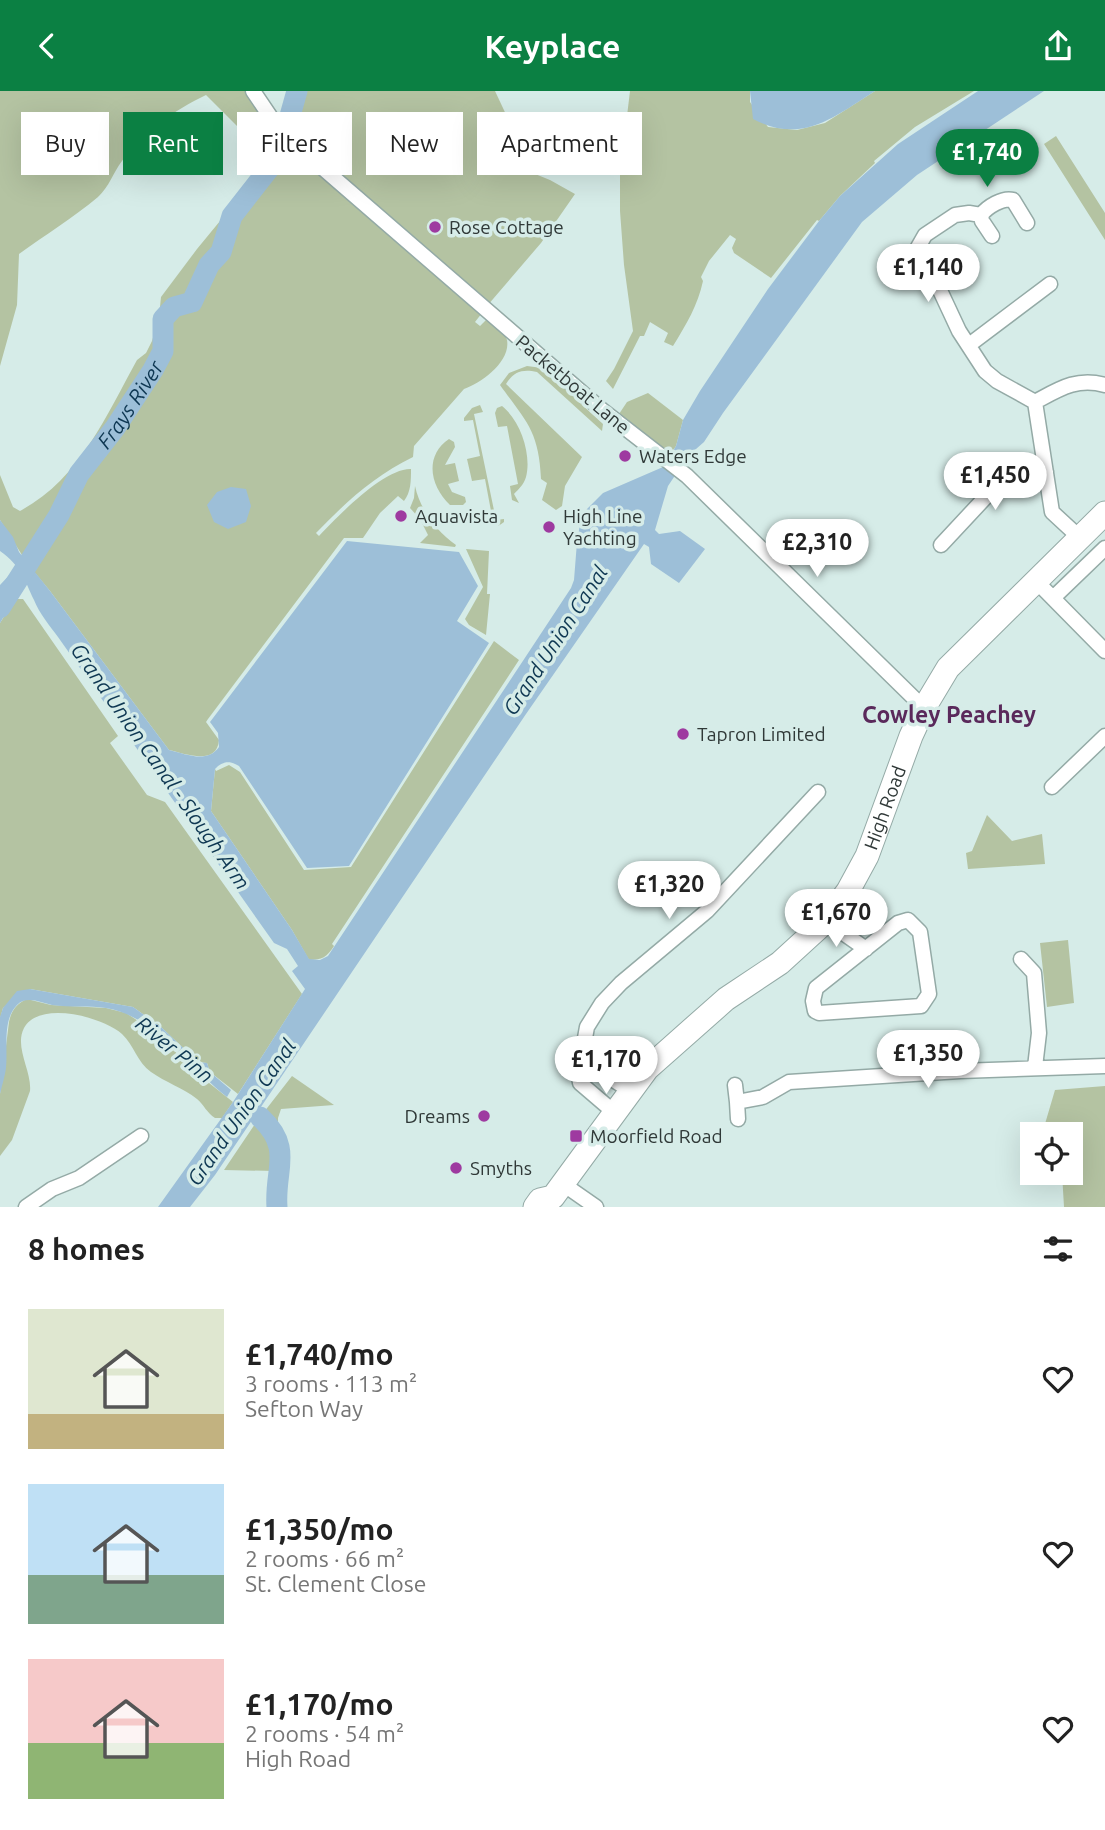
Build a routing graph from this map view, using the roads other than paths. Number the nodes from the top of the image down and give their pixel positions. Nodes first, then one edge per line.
1 (253, 91) edge
2 (975, 214) junction
3 (1027, 223) dead end
4 (992, 236) dead end
5 (1050, 284) dead end
6 (969, 345) junction
7 (1105, 385) edge
8 (1035, 402) junction
9 (1046, 472) junction
10 (1105, 513) edge
11 (1079, 537) junction
12 (941, 545) dead end
13 (1105, 548) edge
14 (1035, 580) junction
15 (1054, 599) junction
16 (1105, 652) edge
17 (924, 708) junction
18 (1105, 736) edge
19 (1052, 787) dead end
20 (818, 792) dead end
21 (826, 921) junction
22 (866, 949) junction
23 (1021, 958) dead end
24 (1105, 1066) edge
25 (1035, 1067) junction
26 (587, 1070) junction
27 (735, 1085) dead end
28 (631, 1091) junction
29 (737, 1102) junction
30 (615, 1113) junction
31 (738, 1119) dead end
32 (141, 1136) dead end
33 (550, 1199) edge
34 (26, 1207) edge
35 (596, 1207) edge

1 - 17 street, Packetboat Lane
2 - 3 street
2 - 4 street
2 - 6 street
5 - 6 street
6 - 8 street
7 - 8 street
8 - 9 street
9 - 11 street
9 - 12 street
10 - 11 main road, High Road
11 - 14 main road, High Road
13 - 15 street
14 - 15 street
14 - 17 main road, High Road
15 - 16 street
17 - 21 main road, High Road
18 - 19 street
20 - 26 street
21 - 22 street
21 - 28 main road, High Road
22 - 22 street
23 - 25 street
24 - 25 street
25 - 29 street
26 - 28 street
26 - 30 street
27 - 29 street
28 - 30 main road, High Road
29 - 31 street
30 - 33 main road, High Road
32 - 34 street
33 - 35 street

